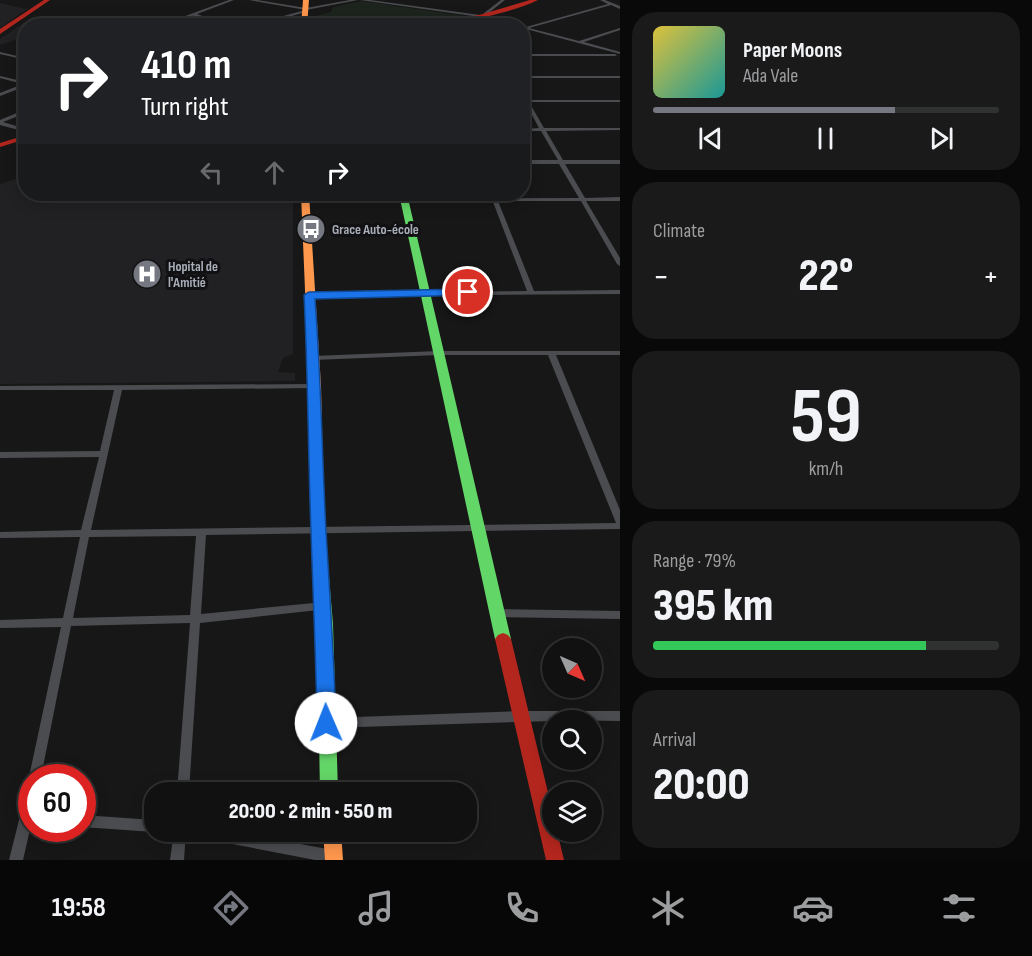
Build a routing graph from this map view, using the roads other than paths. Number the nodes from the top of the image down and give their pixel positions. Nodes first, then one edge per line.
1 (47, 0) edge
2 (232, 0) edge
3 (251, 0) edge
4 (356, 0) edge
5 (362, 0) edge
6 (503, 0) edge
7 (535, 0) edge
8 (602, 0) edge
9 (611, 4) junction
10 (620, 8) edge
11 (305, 13) edge
12 (193, 14) junction
13 (483, 15) junction
14 (21, 18) edge
15 (182, 18) edge
16 (204, 18) edge
17 (284, 18) edge
18 (464, 18) edge
19 (492, 18) edge
20 (18, 20) edge
21 (530, 26) edge
22 (620, 28) edge
23 (530, 30) edge
24 (611, 31) junction
25 (0, 32) edge
26 (620, 36) edge
27 (579, 42) junction
28 (0, 53) edge
29 (620, 54) edge
30 (530, 55) edge
31 (18, 57) edge
32 (0, 77) edge
33 (18, 77) edge
34 (530, 77) edge
35 (620, 77) edge
36 (11, 80) junction
37 (18, 82) edge
38 (18, 87) edge
39 (0, 94) edge
40 (620, 100) edge
41 (530, 101) edge
42 (530, 111) edge
43 (18, 114) edge
44 (0, 122) edge
45 (18, 129) edge
46 (620, 129) edge
47 (530, 130) edge
48 (542, 130) junction
49 (18, 139) edge
50 (0, 145) edge
51 (530, 162) edge
52 (561, 162) junction
53 (620, 162) edge
54 (582, 199) junction
55 (620, 199) edge
56 (530, 200) edge
57 (305, 201) edge
58 (404, 201) edge
59 (495, 201) edge
60 (620, 264) edge
61 (425, 292) junction
62 (531, 292) junction
63 (620, 292) edge
64 (309, 295) junction
65 (439, 353) junction
66 (620, 353) edge
67 (552, 355) junction
68 (313, 358) junction
69 (315, 386) junction
70 (119, 387) junction
71 (0, 388) edge
72 (104, 454) junction
73 (0, 455) edge
74 (620, 524) edge
75 (477, 528) junction
76 (318, 531) junction
77 (85, 534) junction
78 (201, 534) junction
79 (0, 536) edge
80 (324, 606) junction
81 (499, 614) junction
82 (620, 615) edge
83 (196, 619) junction
84 (67, 622) junction
85 (0, 624) edge
86 (522, 716) junction
87 (620, 716) edge
88 (326, 723) junction
89 (37, 764) edge
90 (184, 782) edge
91 (329, 782) edge
92 (96, 822) edge
93 (144, 825) edge
94 (22, 842) edge
95 (179, 842) edge
96 (252, 842) edge
97 (333, 842) edge
98 (334, 858) edge
99 (16, 860) edge
100 (177, 860) edge
101 (555, 860) edge

1 - 14 street
2 - 12 street
3 - 11 street
4 - 11 street
5 - 13 street
6 - 13 street
7 - 13 street
8 - 9 street
9 - 10 street
9 - 21 street
11 - 17 street
12 - 15 street
12 - 16 street
13 - 18 street
13 - 19 street
20 - 25 street
22 - 24 street
23 - 27 street
24 - 26 street
24 - 27 street
27 - 29 street
28 - 31 street
29 - 30 street
32 - 36 street
33 - 36 street
34 - 35 street
36 - 37 street
38 - 39 street
40 - 41 street
42 - 48 street
43 - 44 street
44 - 45 street
46 - 48 street
47 - 48 street
48 - 52 street
49 - 50 street
51 - 52 street
52 - 53 street
52 - 54 street
54 - 55 street
54 - 56 street
54 - 60 street
57 - 64 street
58 - 61 street
59 - 62 street
61 - 62 street
61 - 64 street
61 - 65 street
62 - 63 street
64 - 68 street
65 - 67 street
65 - 68 street
65 - 75 street
66 - 67 street
67 - 74 street
68 - 69 street
69 - 70 street
69 - 76 street
70 - 71 street
70 - 72 street
72 - 73 street
72 - 77 street
74 - 75 street
75 - 76 street
75 - 81 street
76 - 78 street
76 - 80 street
77 - 78 street
77 - 79 street
77 - 84 street
78 - 83 street
80 - 83 street
80 - 88 street
81 - 82 street
81 - 86 street
83 - 84 street
83 - 90 street
84 - 85 street
84 - 89 street
86 - 87 street
86 - 88 street
86 - 101 street
88 - 91 street
92 - 93 street
94 - 99 street
95 - 100 street
96 - 98 street
97 - 98 street

